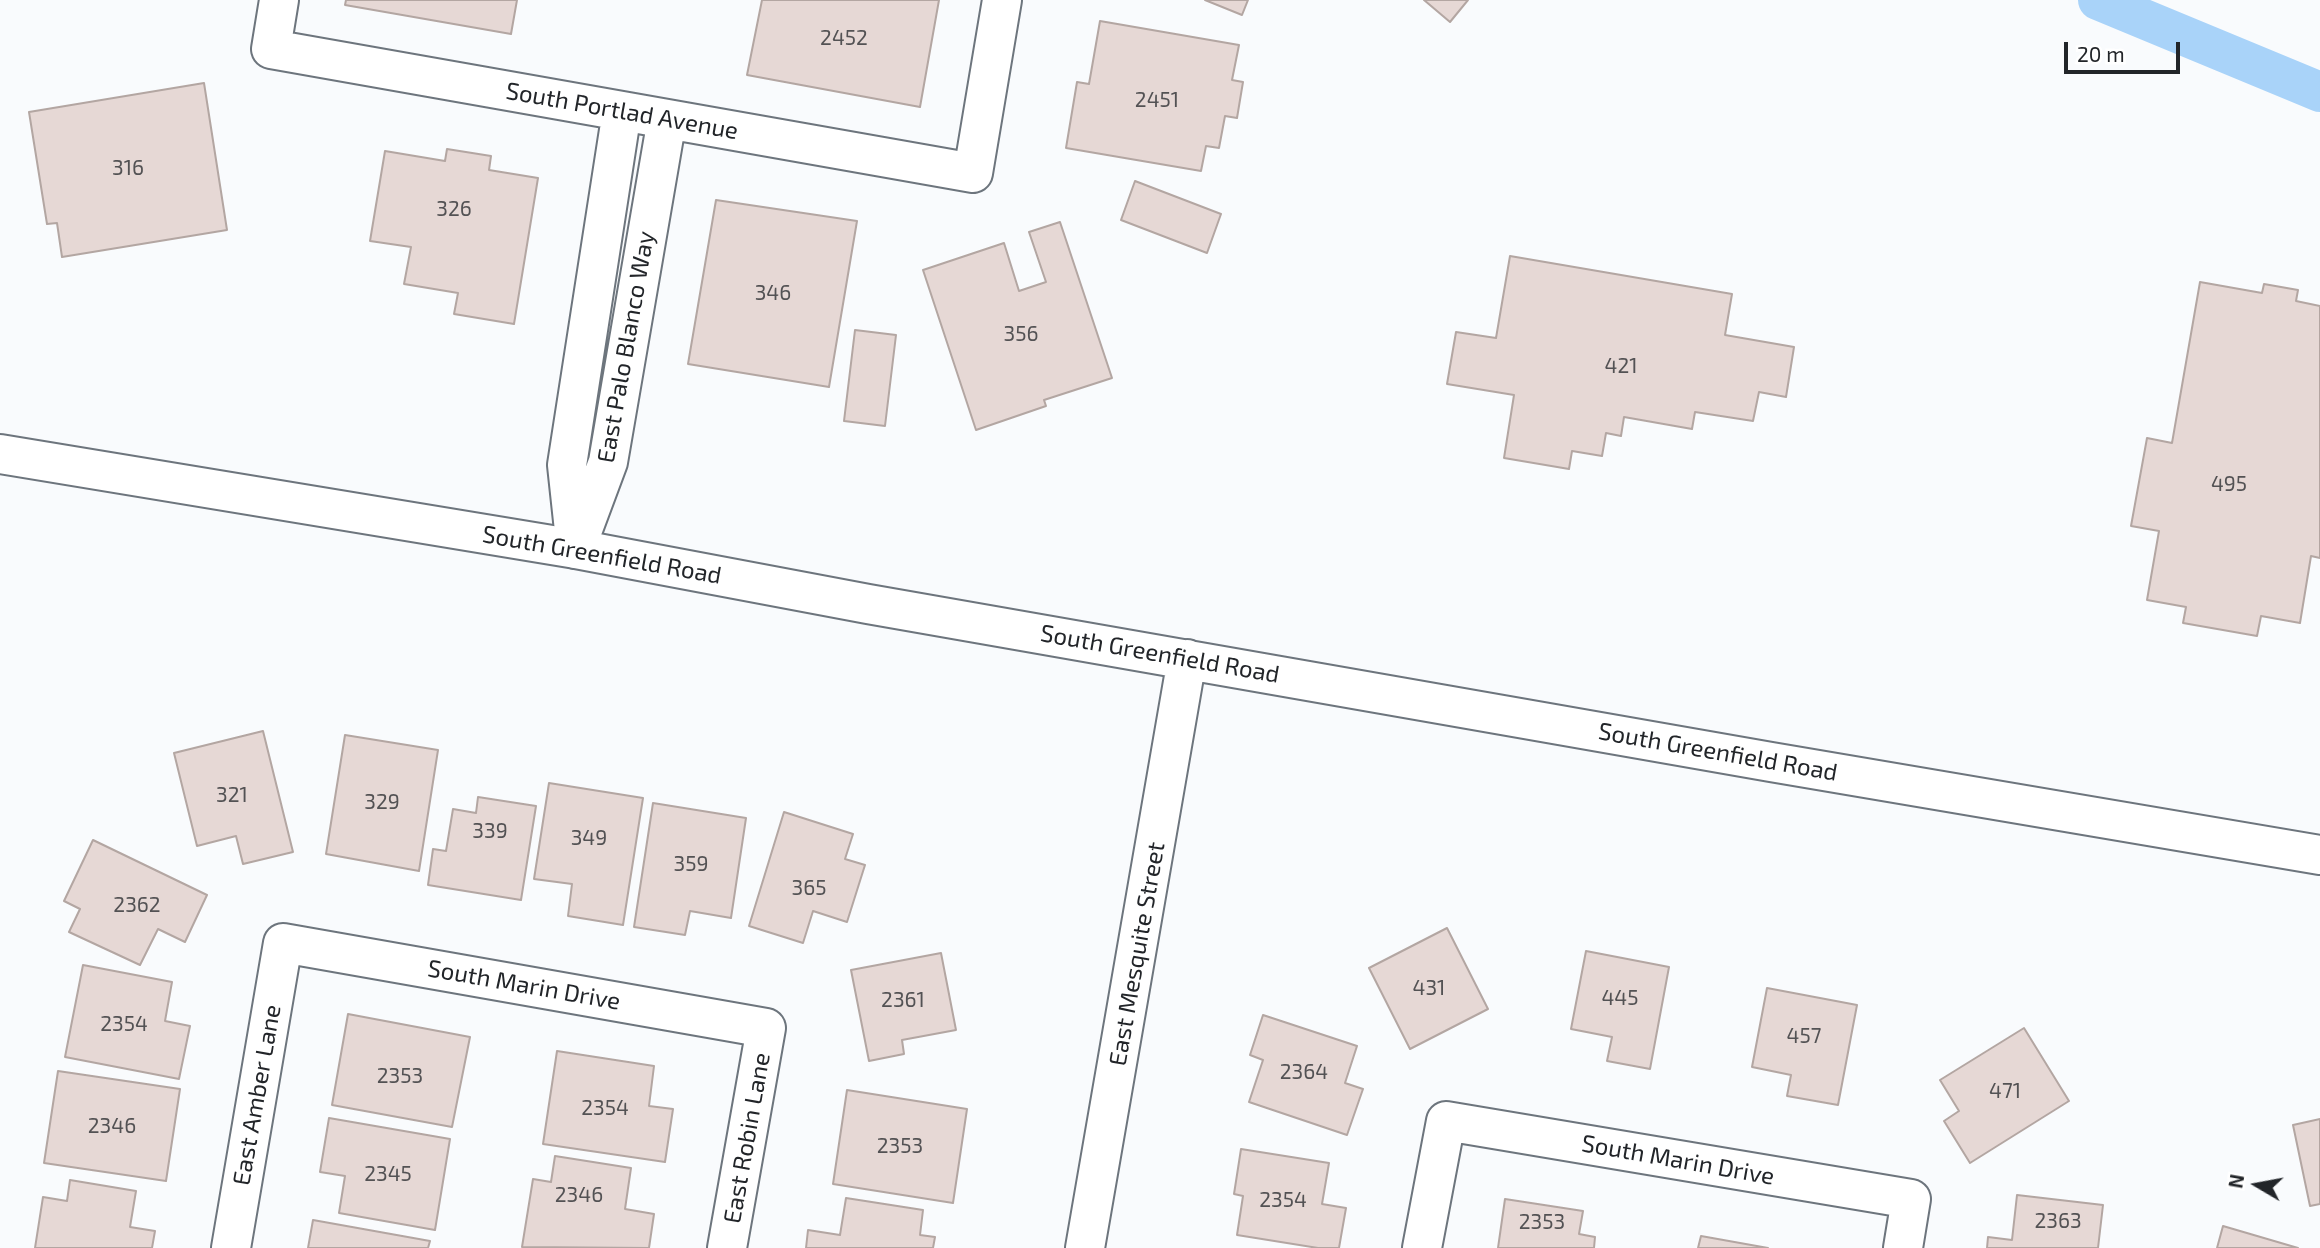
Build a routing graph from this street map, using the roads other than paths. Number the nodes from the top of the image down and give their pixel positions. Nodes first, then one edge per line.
1 (279, 0) edge
2 (1003, 0) edge
3 (622, 111) junction
4 (667, 119) junction
5 (584, 362) junction
6 (625, 369) junction
7 (0, 454) edge
8 (576, 549) junction
9 (1187, 659) junction
10 (2320, 855) edge
11 (283, 943) joint
12 (766, 1028) joint
13 (231, 1248) edge
14 (727, 1248) edge
15 (1085, 1248) edge
16 (1422, 1248) edge
17 (1903, 1248) edge

1 - 3 street, South Portlad Avenue
2 - 4 street, South Portlad Avenue
3 - 4 street, South Portlad Avenue
3 - 5 street, East Palo Blanco Way
4 - 6 street, East Palo Blanco Way
5 - 6 street
5 - 8 street, East Palo Blanco Way
6 - 8 street, East Palo Blanco Way
7 - 8 street, South Greenfield Road
8 - 9 street, South Greenfield Road
9 - 10 street, South Greenfield Road
9 - 15 street, East Mesquite Street
11 - 12 street, South Marin Drive
11 - 13 street, East Amber Lane
12 - 14 street, East Robin Lane
16 - 17 street, South Marin Drive

